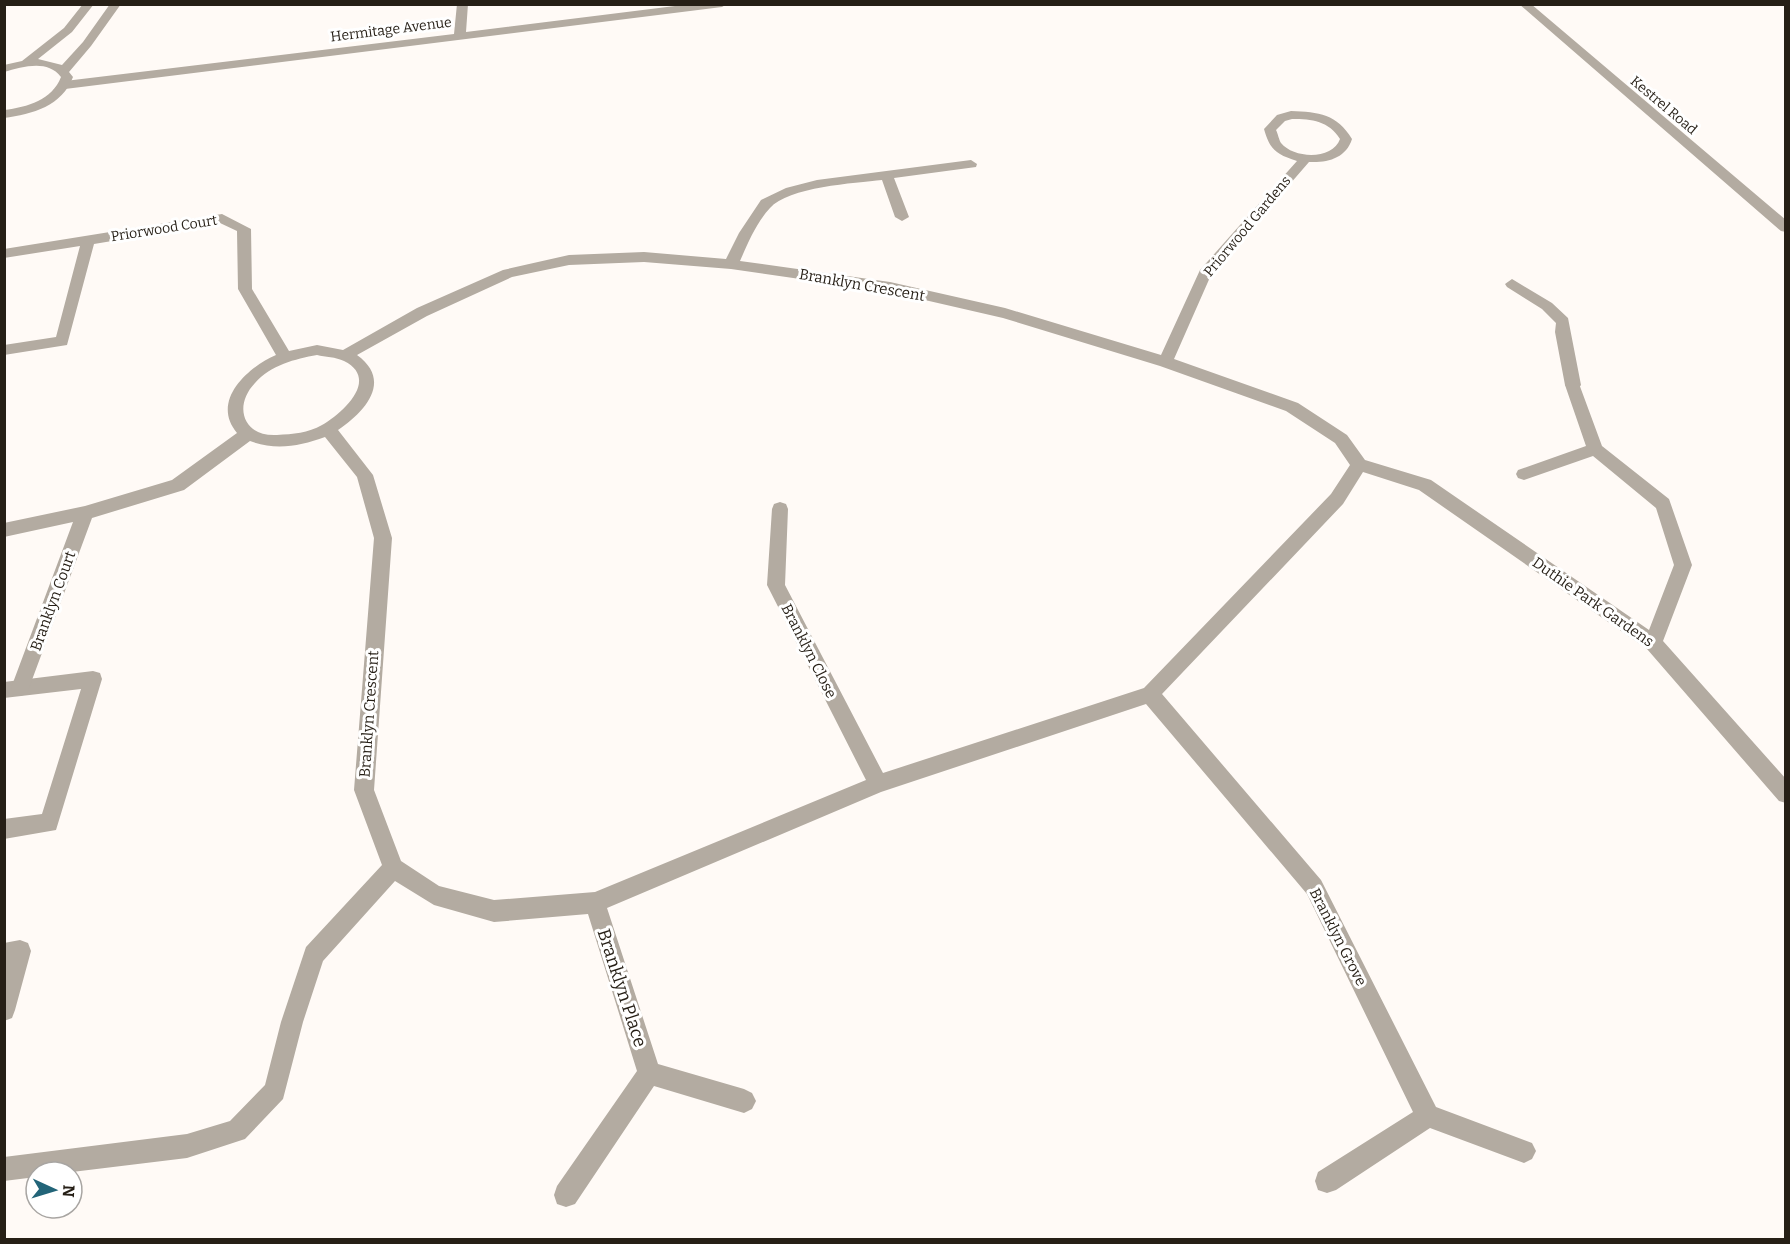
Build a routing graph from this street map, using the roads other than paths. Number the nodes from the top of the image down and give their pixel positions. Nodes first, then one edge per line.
1 (89, 4) edge
2 (116, 4) edge
3 (463, 4) edge
4 (722, 4) edge
5 (1524, 4) edge
6 (460, 35) junction
7 (26, 63) junction
8 (4, 69) edge
9 (64, 70) junction
10 (65, 85) junction
11 (4, 114) edge
12 (1305, 159) junction
13 (971, 164) dead end
14 (887, 176) junction
15 (902, 217) dead end
16 (1785, 228) edge
17 (88, 240) junction
18 (4, 254) edge
19 (731, 264) junction
20 (1512, 284) dead end
21 (4, 350) edge
22 (347, 354) junction
23 (285, 357) junction
24 (1165, 362) junction
25 (329, 430) junction
26 (248, 434) junction
27 (1595, 449) junction
28 (1359, 465) junction
29 (1524, 474) dead end
30 (780, 509) dead end
31 (85, 513) junction
32 (4, 530) edge
33 (1653, 643) junction
34 (12, 689) edge
35 (1150, 694) junction
36 (878, 783) junction
37 (1785, 794) edge
38 (4, 829) edge
39 (393, 868) junction
40 (595, 903) junction
41 (4, 954) edge
42 (4, 1010) edge
43 (649, 1073) junction
44 (744, 1101) dead end
45 (1428, 1116) junction
46 (1524, 1150) dead end
47 (4, 1169) edge
48 (1327, 1181) dead end
49 (566, 1195) dead end

1 - 7 street
2 - 9 street
3 - 6 street
4 - 6 street, Hermitage Avenue
5 - 16 street, Kestrel Road
6 - 10 street, Hermitage Avenue
7 - 8 street
7 - 9 street
9 - 10 street
10 - 11 street
12 - 12 street, Priorwood Gardens
12 - 24 street, Priorwood Gardens
13 - 14 street
14 - 15 street
14 - 19 street
17 - 18 street, Priorwood Court
17 - 21 street
17 - 23 street, Priorwood Court
19 - 22 street, Branklyn Crescent
19 - 24 street, Branklyn Crescent
20 - 27 street
22 - 23 street
22 - 25 street
23 - 26 street
24 - 28 street, Branklyn Crescent
25 - 26 street
25 - 39 street, Branklyn Crescent
26 - 31 street
27 - 29 street
27 - 33 street
28 - 33 street, Duthie Park Gardens
28 - 35 street
30 - 36 street, Branklyn Close
31 - 32 street
31 - 34 street, Branklyn Court
33 - 37 street, Duthie Park Gardens
34 - 38 street
35 - 36 street
35 - 45 street, Branklyn Grove
36 - 40 street
39 - 40 street
39 - 47 street
40 - 43 street, Branklyn Place
41 - 42 street
43 - 44 street
43 - 49 street
45 - 46 street
45 - 48 street

